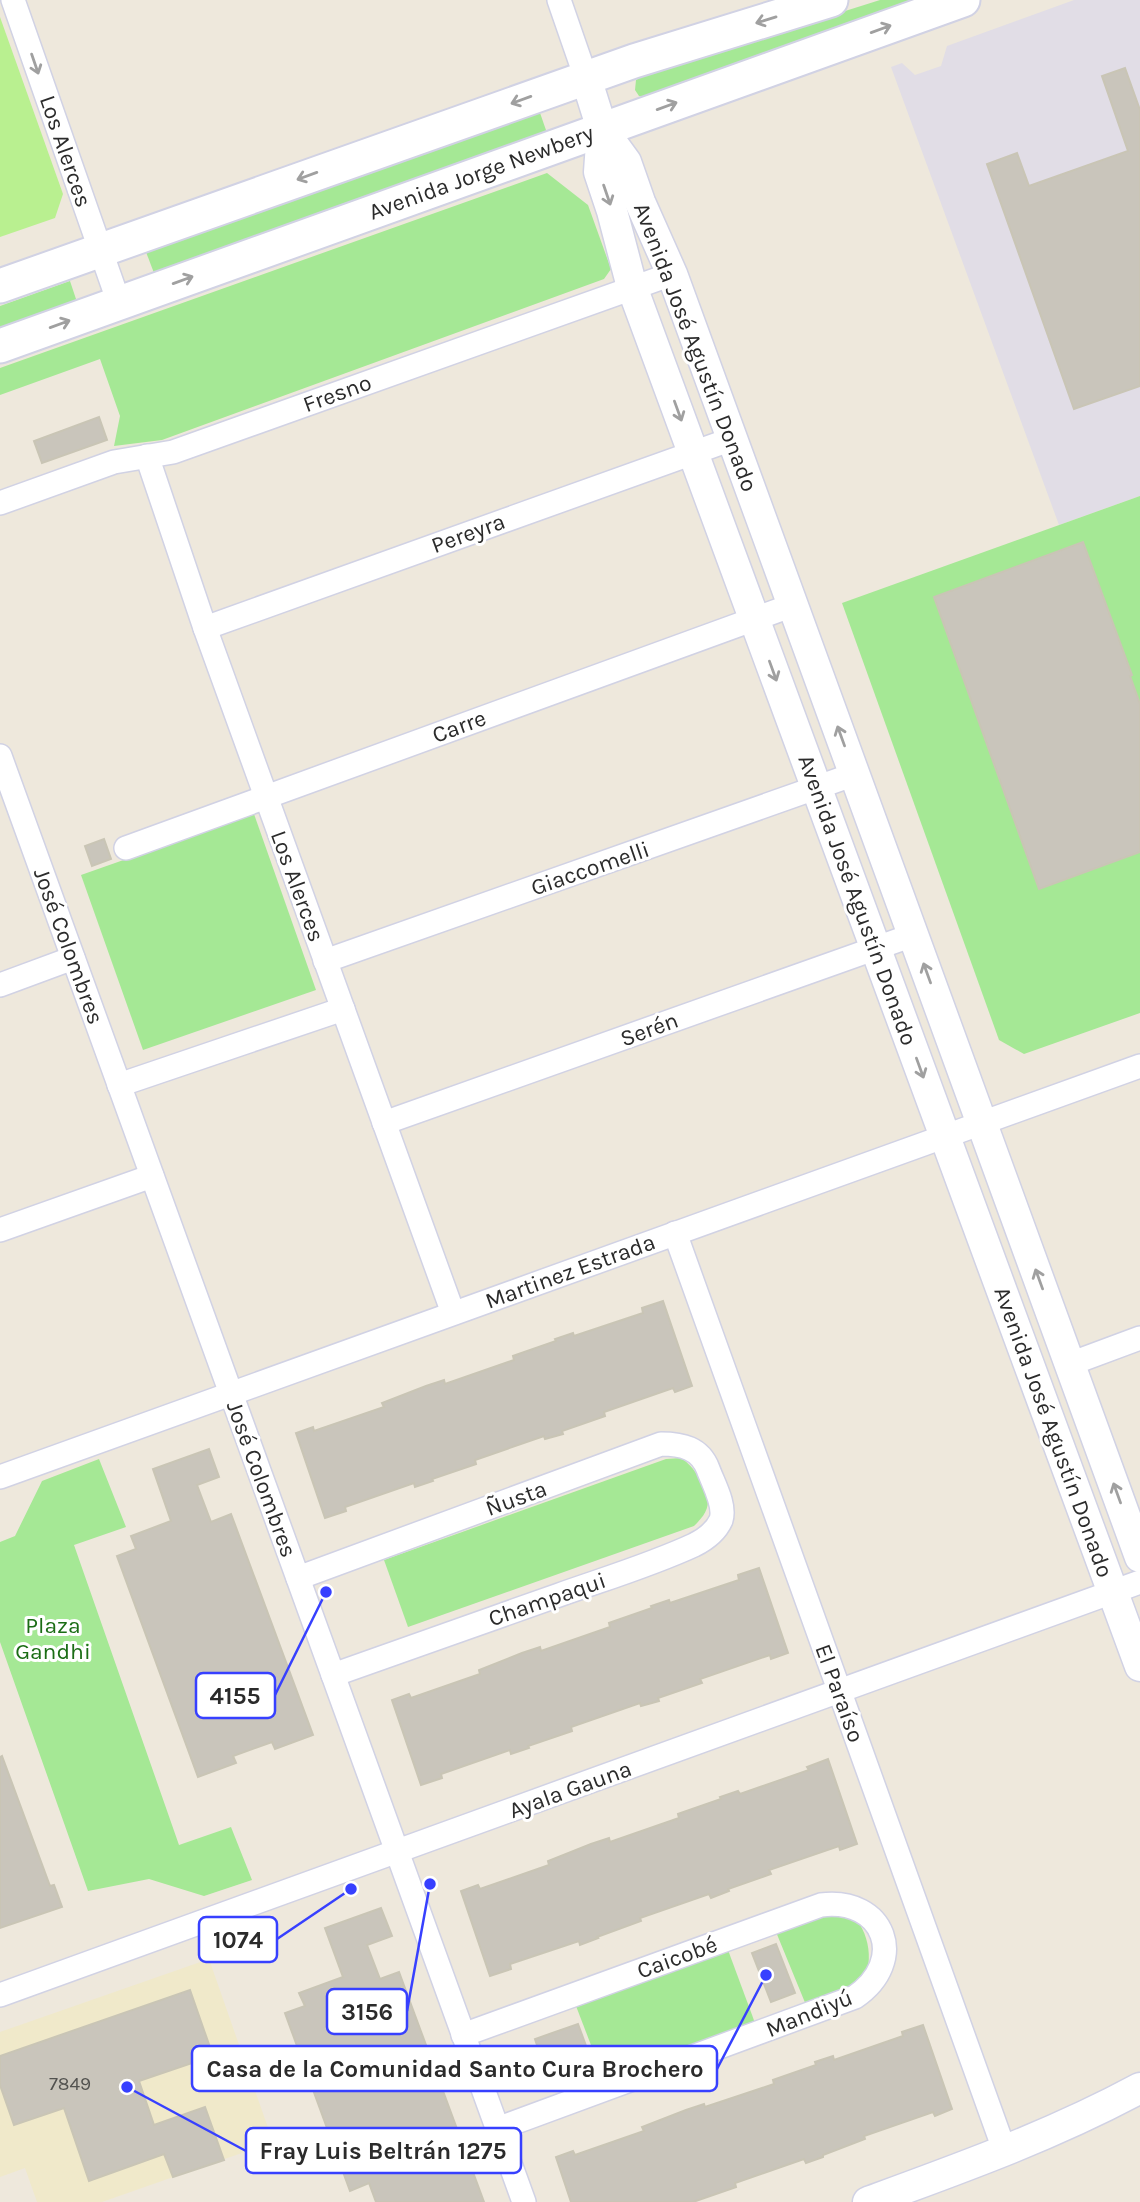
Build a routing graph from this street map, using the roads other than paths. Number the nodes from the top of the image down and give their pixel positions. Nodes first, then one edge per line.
1 (13, 0) edge
2 (559, 0) edge
3 (831, 0) edge
4 (963, 0) edge
5 (586, 78) junction
6 (602, 129) junction
7 (101, 250) junction
8 (672, 274) junction
9 (0, 286) edge
10 (632, 287) junction
11 (119, 303) junction
12 (0, 346) edge
13 (732, 439) junction
14 (693, 453) junction
15 (147, 456) junction
16 (0, 503) edge
17 (793, 605) junction
18 (754, 619) junction
19 (205, 628) junction
20 (0, 756) edge
21 (855, 774) junction
22 (817, 788) junction
23 (266, 797) junction
24 (125, 848) dead end
25 (913, 935) junction
26 (876, 949) junction
27 (73, 958) junction
28 (325, 961) junction
29 (0, 985) edge
30 (343, 1009) junction
31 (1140, 1066) edge
32 (119, 1085) junction
33 (384, 1123) junction
34 (982, 1123) junction
35 (945, 1136) junction
36 (152, 1176) junction
37 (0, 1230) edge
38 (675, 1233) junction
39 (453, 1314) junction
40 (1140, 1338) edge
41 (1070, 1364) junction
42 (231, 1394) junction
43 (0, 1477) edge
44 (715, 1488) joint
45 (1140, 1557) edge
46 (298, 1578) junction
47 (1126, 1587) edge
48 (1140, 1666) edge
49 (333, 1675) junction
50 (839, 1691) junction
51 (397, 1851) junction
52 (882, 1934) joint
53 (0, 1995) edge
54 (463, 2035) junction
55 (1140, 2088) edge
56 (1140, 2096) edge
57 (1095, 2112) junction
58 (497, 2129) junction
59 (1005, 2152) junction
60 (524, 2202) edge
61 (869, 2202) edge

1 -> 7 street, Los Alerces
2 - 5 street
3 -> 5 main road
6 -> 4 main road, Avenida Jorge Newbery
5 - 6 street, Avenida José Agustín Donado
5 -> 7 main road
6 - 8 street, Avenida José Agustín Donado
6 -> 10 street, Avenida José Agustín Donado
11 -> 6 main road, Avenida Jorge Newbery
7 - 9 main road
7 - 11 street, Los Alerces
8 - 10 street, Fresno
8 - 13 street, Avenida José Agustín Donado
10 -> 14 street, Avenida José Agustín Donado
10 - 15 street, Fresno
12 -> 11 main road, Avenida Jorge Newbery
13 - 14 street, Pereyra
13 - 17 street, Avenida José Agustín Donado
14 - 18 street, Avenida José Agustín Donado
14 - 19 street, Pereyra
15 - 16 street, Fresno
15 - 19 street, Los Alerces
17 - 18 street, Carre
21 -> 17 street, Avenida José Agustín Donado
18 -> 22 street, Avenida José Agustín Donado
18 - 23 street, Carre
19 - 23 street, Los Alerces
20 - 27 street, José Colombres
21 - 22 street, Giaccomelli
21 - 25 street, Avenida José Agustín Donado
22 - 26 street, Avenida José Agustín Donado
22 - 28 street, Giaccomelli
23 - 24 street, Carre
23 - 28 street, Los Alerces
25 - 26 street, Serén
34 -> 25 street, Avenida José Agustín Donado
26 - 33 street, Serén
26 -> 35 street, Avenida José Agustín Donado
27 - 29 street
27 - 32 street, José Colombres
28 - 30 street, Los Alerces
30 - 32 street
30 - 33 street, Los Alerces
31 - 34 street, Martinez Estrada
32 - 36 street, José Colombres
33 - 39 street, Los Alerces
34 - 35 street, Martinez Estrada
41 -> 34 street, Avenida José Agustín Donado
35 - 38 street, Martinez Estrada
35 - 47 street, Avenida José Agustín Donado
36 - 37 street
36 - 42 street, José Colombres
38 - 39 street, Martinez Estrada
38 - 50 street, El Paraíso
39 - 42 street, Martinez Estrada
40 - 41 street
45 -> 41 street, Avenida José Agustín Donado
42 - 43 street, Martinez Estrada
42 - 46 street, José Colombres
44 - 46 street, Ñusta
44 - 49 street, Champaqui
46 - 49 street, José Colombres
47 - 48 street, Avenida José Agustín Donado
47 - 50 street, Ayala Gauna
49 - 51 street, José Colombres
50 - 51 street, Ayala Gauna
50 - 59 street, El Paraíso
51 - 53 street, Ayala Gauna
51 - 54 street, José Colombres
52 - 54 street, Caicobé
52 - 58 street, Mandiyú
54 - 58 street, José Colombres
55 - 57 street
56 - 57 street
57 - 59 street
58 - 60 street, José Colombres
59 - 61 street

